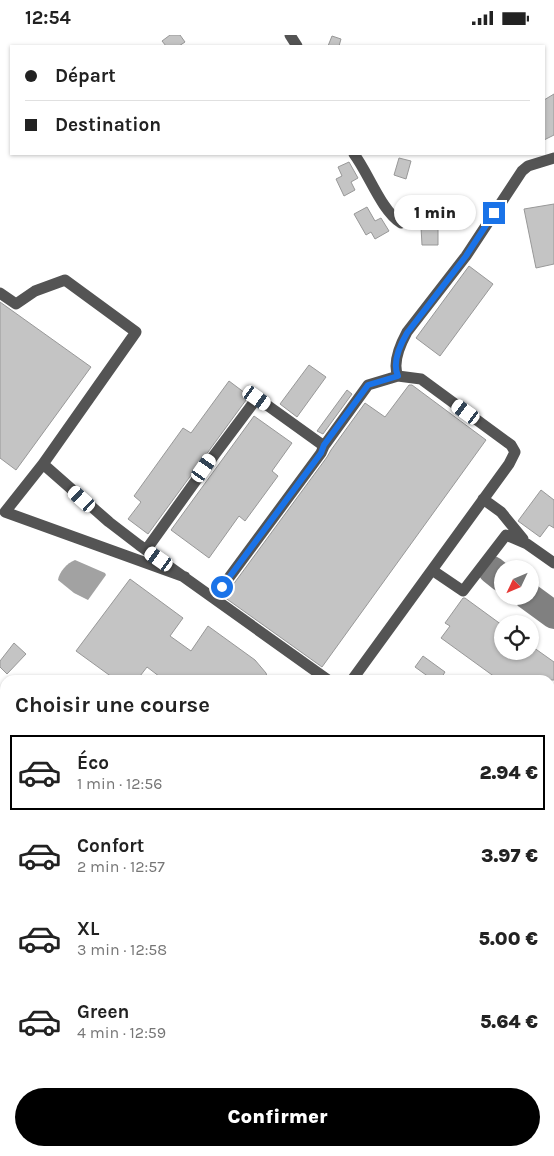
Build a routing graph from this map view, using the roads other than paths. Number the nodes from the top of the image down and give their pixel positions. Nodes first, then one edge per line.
1 (355, 155) edge
2 (554, 158) edge
3 (401, 223) dead end
4 (0, 293) edge
5 (398, 376) junction
6 (324, 445) junction
7 (43, 464) junction
8 (483, 499) junction
9 (527, 544) junction
10 (146, 550) junction
11 (554, 563) edge
12 (432, 570) junction
13 (185, 577) junction
14 (214, 598) junction
15 (321, 675) edge
16 (356, 675) edge

1 - 3 street
2 - 5 street
4 - 7 street
5 - 6 street
5 - 8 street
6 - 10 street
6 - 14 street
7 - 10 street
7 - 13 street
8 - 9 street
8 - 12 street
9 - 11 street
9 - 12 street
10 - 13 street
12 - 16 street
13 - 14 street
14 - 15 street

